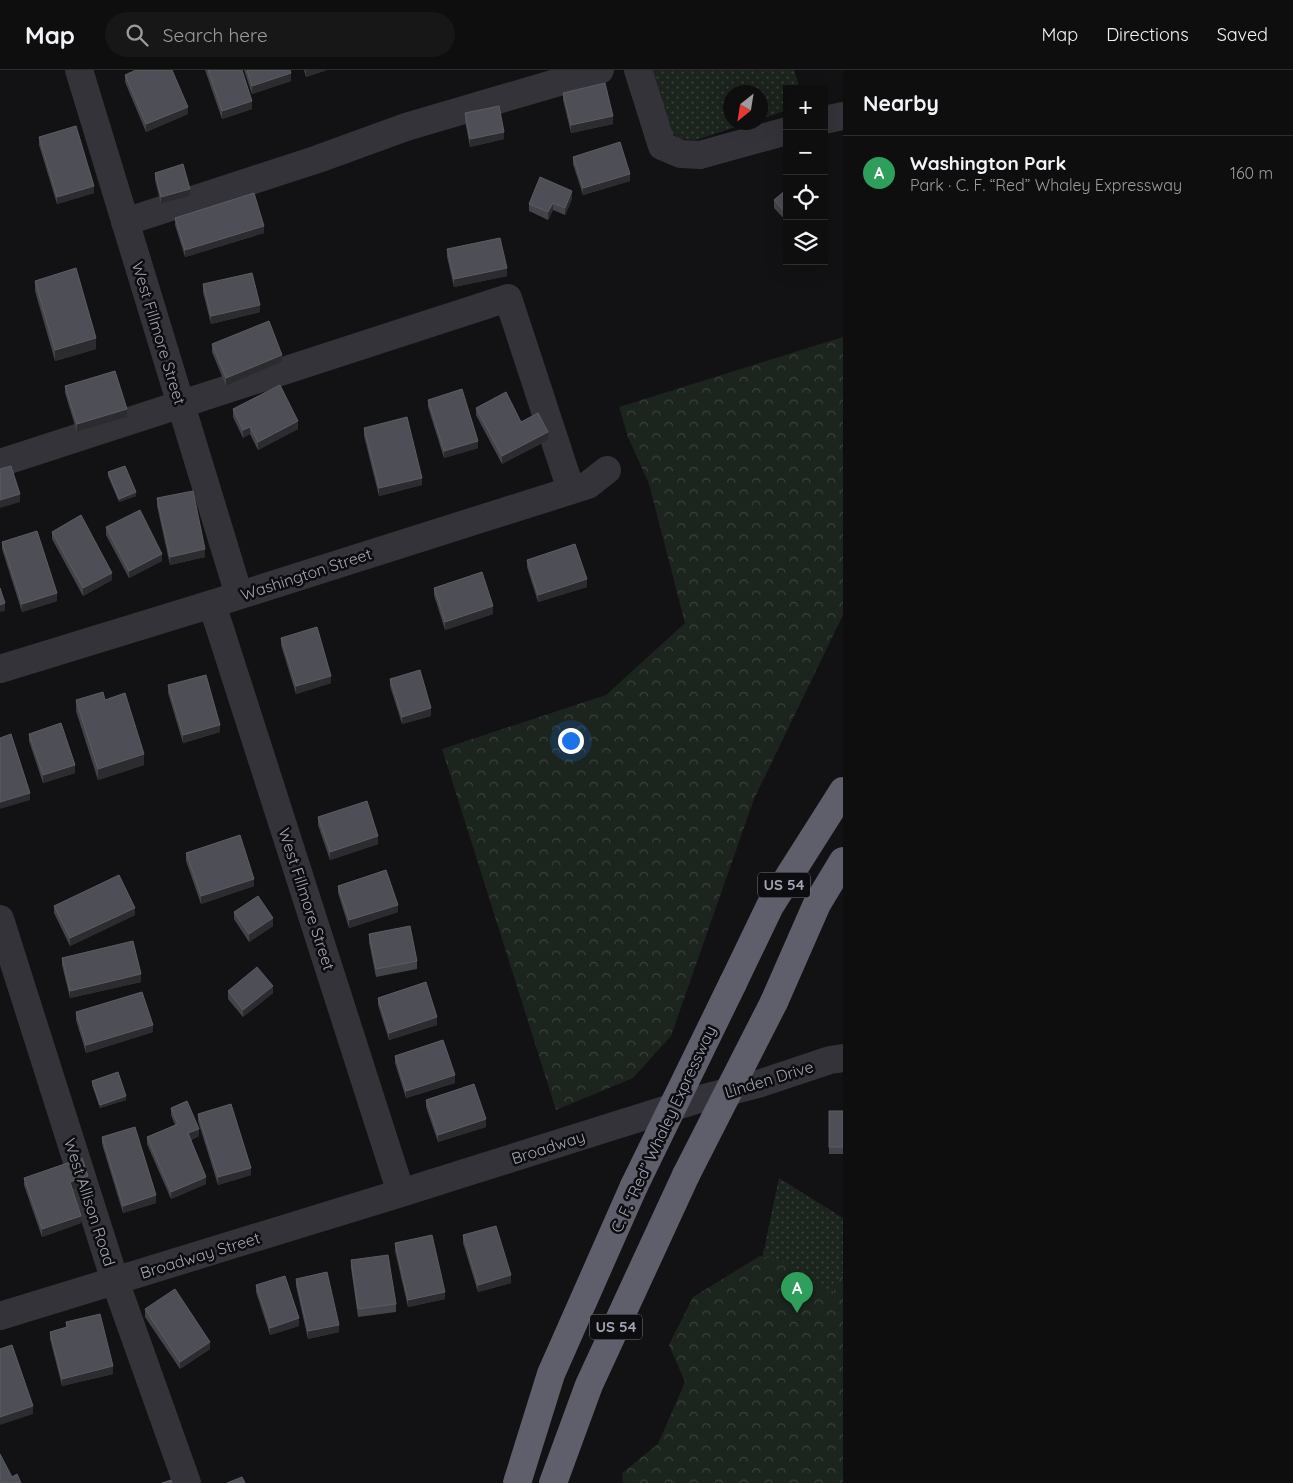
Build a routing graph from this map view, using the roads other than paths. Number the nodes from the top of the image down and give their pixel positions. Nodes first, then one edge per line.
1 (79, 70) edge
2 (600, 70) edge
3 (638, 70) edge
4 (783, 132) edge
5 (125, 222) junction
6 (180, 404) junction
7 (0, 463) edge
8 (607, 470) dead end
9 (571, 490) junction
10 (238, 595) junction
11 (212, 604) junction
12 (0, 669) edge
13 (843, 791) edge
14 (843, 861) edge
15 (0, 919) edge
16 (843, 1058) edge
17 (696, 1100) joint
18 (401, 1193) junction
19 (115, 1282) junction
20 (0, 1316) edge
21 (187, 1483) edge
22 (517, 1483) edge
23 (553, 1483) edge

1 - 5 street, West Fillmore Street
2 - 5 street
3 - 4 street
5 - 6 street, West Fillmore Street
6 - 7 street
6 - 9 street
6 - 10 street, West Fillmore Street
8 - 9 street, Washington Street
9 - 10 street, Washington Street
10 - 11 street, Washington Street
11 - 12 street, Washington Street
11 - 18 street, West Fillmore Street
13 - 22 highway, C. F. “Red” Whaley Expressway / US 54, bridge
14 - 23 highway, US 54, bridge
15 - 19 street, West Allison Road
16 - 17 street, Linden Drive
17 - 18 street, Broadway
18 - 19 street, Broadway Street
19 - 20 street, Broadway Street
19 - 21 street, West Allison Road

